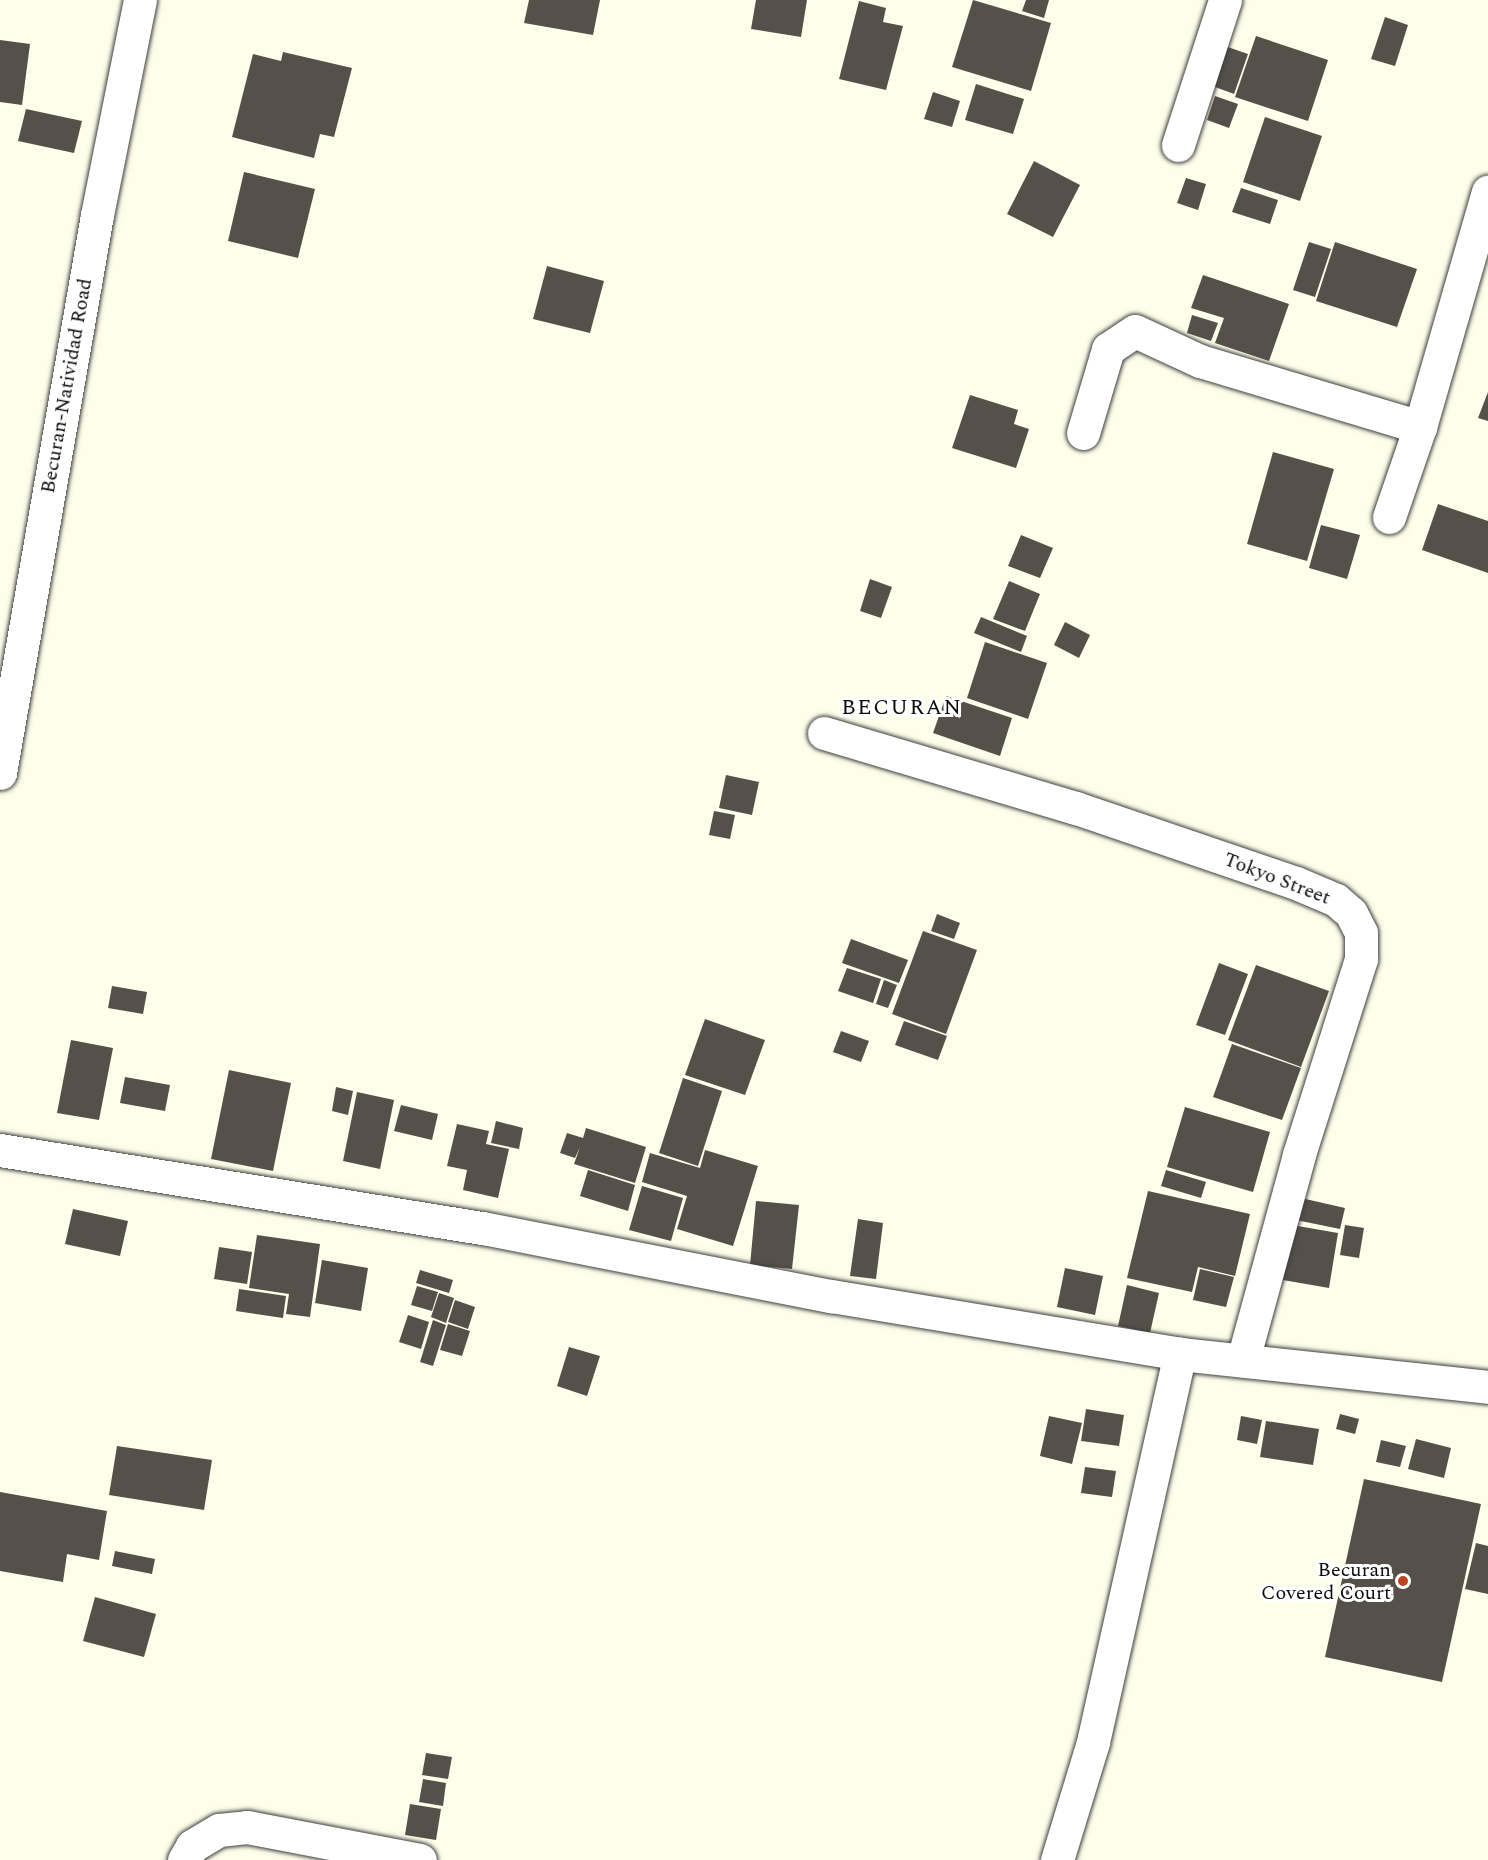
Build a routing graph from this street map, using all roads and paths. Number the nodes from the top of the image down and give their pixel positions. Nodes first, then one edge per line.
1 (140, 0) edge
2 (1225, 0) edge
3 (1178, 145) dead end
4 (1488, 192) edge
5 (1420, 427) junction
6 (1083, 433) dead end
7 (1389, 517) dead end
8 (824, 733) dead end
9 (0, 773) edge
10 (0, 1150) edge
11 (1180, 1354) junction
12 (1243, 1360) junction
13 (1488, 1388) edge
14 (184, 1860) edge
15 (420, 1860) edge
16 (1057, 1860) edge

1 - 9 street, Becuran-Natividad Road
2 - 3 street
4 - 5 street
5 - 6 street
5 - 7 street
8 - 12 street, Tokyo Street
10 - 11 street
11 - 12 street
11 - 16 street
12 - 13 street
14 - 15 street

